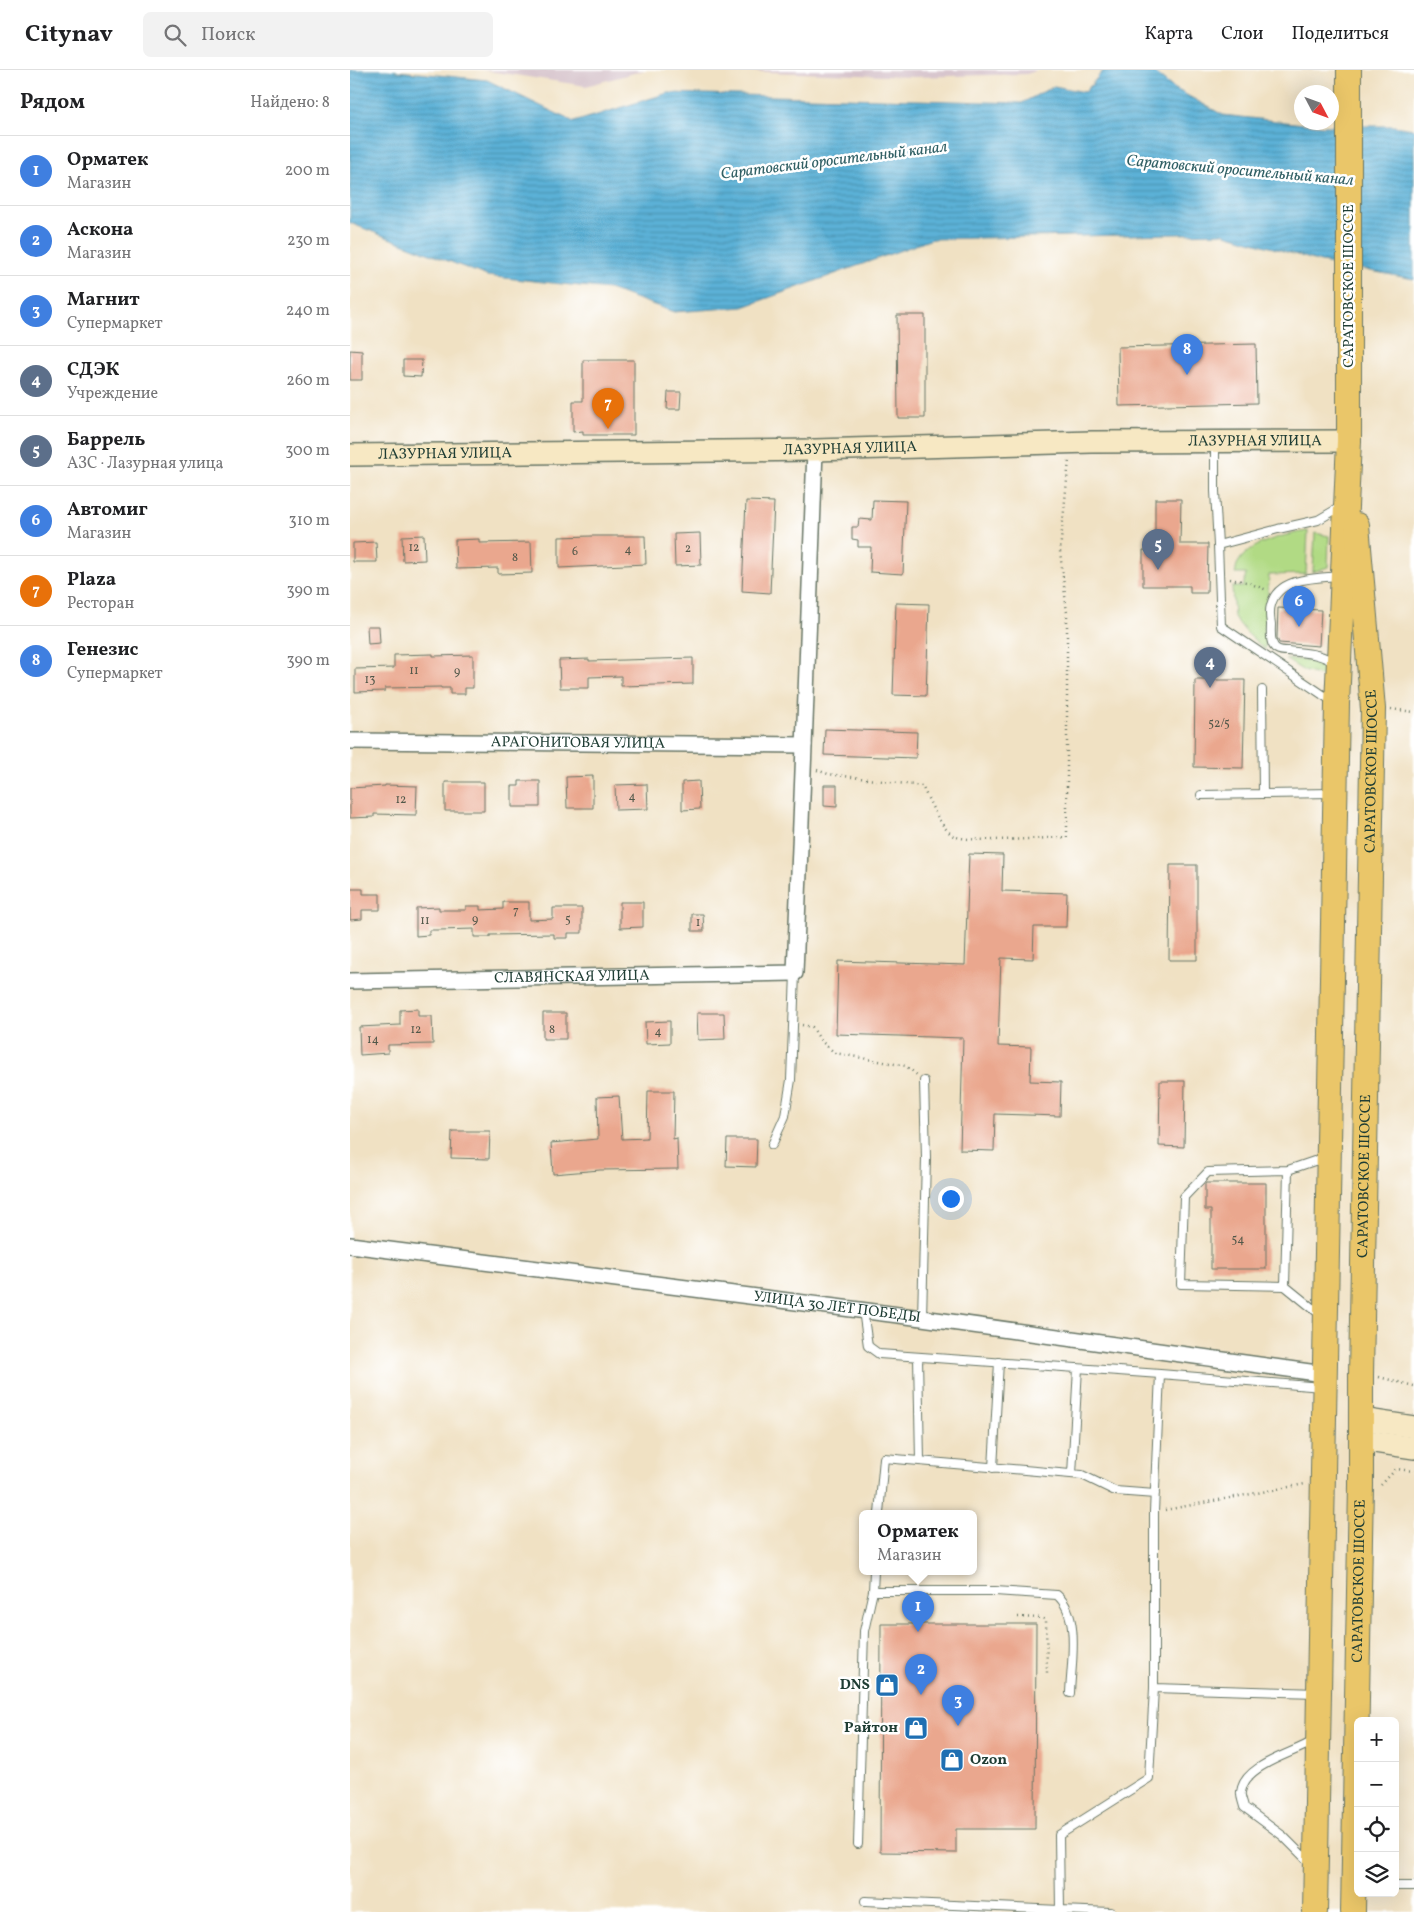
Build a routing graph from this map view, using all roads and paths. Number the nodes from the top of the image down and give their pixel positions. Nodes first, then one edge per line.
1 (1349, 70) edge
2 (1215, 442) junction
3 (1349, 442) junction
4 (1071, 443) junction
5 (815, 450) junction
6 (350, 455) edge
7 (1346, 504) junction
8 (1218, 545) junction
9 (1218, 576) junction
10 (1352, 578) junction
11 (1275, 596) junction
12 (1339, 668) junction
13 (1262, 690) dead end
14 (1337, 704) junction
15 (350, 741) edge
16 (804, 745) junction
17 (804, 764) junction
18 (1335, 793) junction
19 (1201, 794) dead end
20 (1263, 794) junction
21 (795, 973) junction
22 (350, 981) edge
23 (793, 1023) junction
24 (924, 1081) joint
25 (772, 1145) dead end
26 (1328, 1156) junction
27 (1288, 1170) junction
28 (350, 1245) edge
29 (1284, 1286) junction
30 (863, 1310) junction
31 (922, 1318) junction
32 (1324, 1318) junction
33 (918, 1357) junction
34 (999, 1362) junction
35 (1078, 1368) junction
36 (1160, 1374) junction
37 (1377, 1377) dead end
38 (1324, 1381) junction
39 (1414, 1386) edge
40 (1325, 1427) junction
41 (1414, 1427) edge
42 (1361, 1430) junction
43 (1414, 1448) edge
44 (920, 1461) junction
45 (993, 1468) junction
46 (1414, 1472) edge
47 (1072, 1474) junction
48 (1305, 1484) dead end
49 (1378, 1487) dead end
50 (1155, 1494) junction
51 (879, 1510) edge
52 (1154, 1512) junction
53 (874, 1575) edge
54 (873, 1591) junction
55 (1018, 1616) dead end
56 (1047, 1672) dead end
57 (1154, 1688) junction
58 (1070, 1693) dead end
59 (1319, 1693) junction
60 (1318, 1738) junction
61 (858, 1844) dead end
62 (1356, 1852) edge
63 (1316, 1868) junction
64 (1399, 1886) edge
65 (1414, 1886) edge
66 (1355, 1897) edge
67 (866, 1902) dead end
68 (1060, 1910) junction
69 (1104, 1912) edge
70 (1111, 1912) edge
71 (1315, 1912) edge
72 (1353, 1912) edge

1 - 3 main road, САРАТОВСКОЕ ШОССЕ
2 - 3 street, ЛАЗУРНАЯ УЛИЦА
2 - 4 street, ЛАЗУРНАЯ УЛИЦА
2 - 8 lane
3 - 7 main road, САРАТОВСКОЕ ШОССЕ
3 - 10 main road, САРАТОВСКОЕ ШОССЕ
4 - 5 street, ЛАЗУРНАЯ УЛИЦА
4 - 17 path
5 - 6 street, ЛАЗУРНАЯ УЛИЦА
5 - 16 street
7 - 8 lane
7 - 10 main road, САРАТОВСКОЕ ШОССЕ
8 - 9 lane
9 - 11 path
9 - 14 lane
10 - 11 lane
10 - 12 main road, САРАТОВСКОЕ ШОССЕ
10 - 42 main road, САРАТОВСКОЕ ШОССЕ
11 - 12 lane
12 - 14 main road, САРАТОВСКОЕ ШОССЕ
13 - 20 lane
14 - 18 main road, САРАТОВСКОЕ ШОССЕ
15 - 16 street, АРАГОНИТОВАЯ УЛИЦА
16 - 17 street
17 - 21 street
18 - 20 lane
18 - 26 main road, САРАТОВСКОЕ ШОССЕ
19 - 20 lane
21 - 22 street, СЛАВЯНСКАЯ УЛИЦА
21 - 23 lane
23 - 24 path
23 - 25 lane
24 - 31 lane
26 - 27 lane
26 - 32 main road, САРАТОВСКОЕ ШОССЕ
27 - 29 lane
27 - 29 lane
28 - 30 street, УЛИЦА 30 ЛЕТ ПОБЕДЫ
29 - 32 lane
30 - 31 street, УЛИЦА 30 ЛЕТ ПОБЕДЫ
30 - 33 lane
31 - 38 street, УЛИЦА 30 ЛЕТ ПОБЕДЫ
32 - 38 main road, САРАТОВСКОЕ ШОССЕ
33 - 34 lane
33 - 44 lane
34 - 35 lane
34 - 45 lane
35 - 36 lane
35 - 47 lane
36 - 38 lane
36 - 50 lane
37 - 39 path
38 - 40 main road, САРАТОВСКОЕ ШОССЕ
40 - 42 main road
40 - 59 main road, САРАТОВСКОЕ ШОССЕ
41 - 42 street
42 - 43 street
42 - 62 main road, САРАТОВСКОЕ ШОССЕ
44 - 45 lane
44 - 51 lane
45 - 47 lane
46 - 49 path
47 - 50 lane
48 - 52 path
50 - 52 lane
52 - 57 lane
53 - 54 lane
54 - 58 lane
54 - 61 lane
55 - 56 path
57 - 59 lane
57 - 68 lane
59 - 60 main road, САРАТОВСКОЕ ШОССЕ
60 - 63 main road, САРАТОВСКОЕ ШОССЕ
60 - 63 lane
63 - 71 main road, САРАТОВСКОЕ ШОССЕ
64 - 65 lane
66 - 72 main road, САРАТОВСКОЕ ШОССЕ
67 - 68 lane
68 - 69 lane
69 - 70 lane

